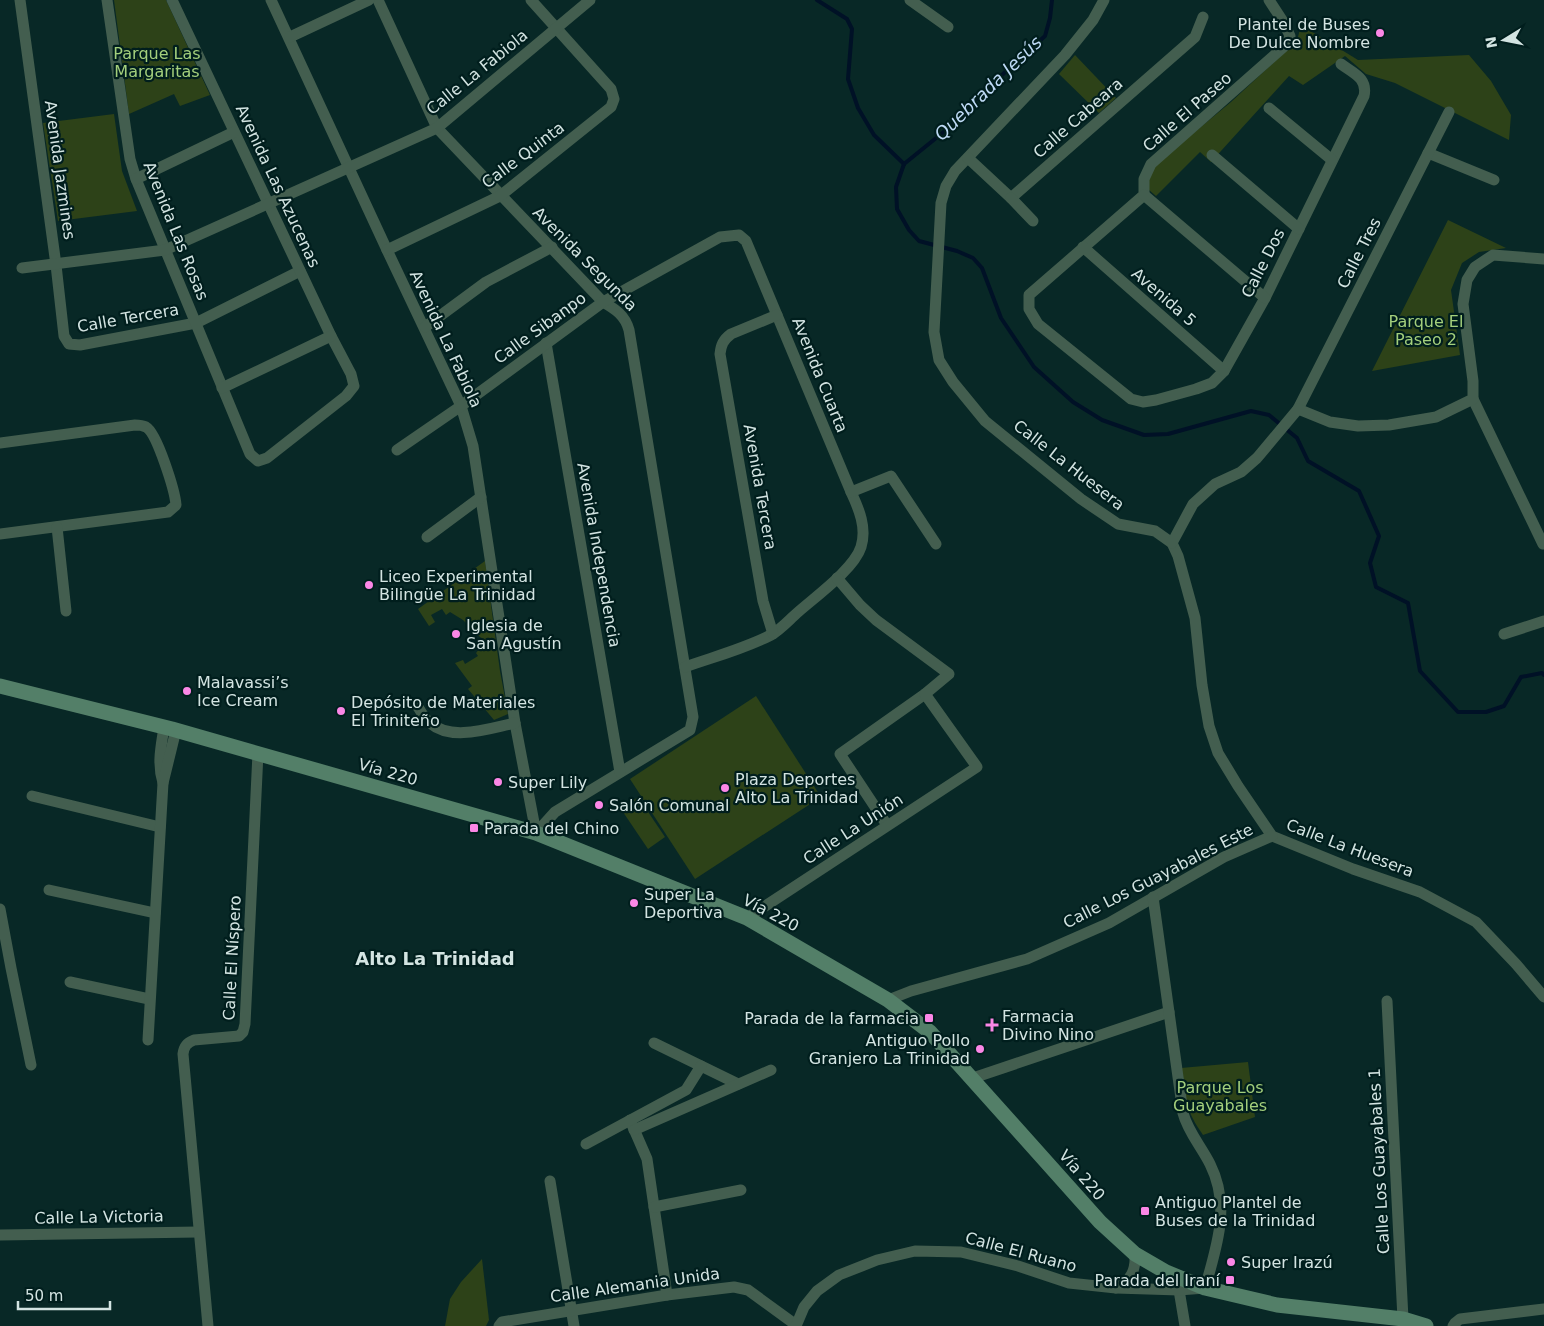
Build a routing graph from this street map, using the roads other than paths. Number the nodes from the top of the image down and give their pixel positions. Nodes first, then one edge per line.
1 (20, 0) edge
2 (107, 0) edge
3 (172, 0) edge
4 (271, 0) edge
5 (369, 0) edge
6 (378, 0) edge
7 (531, 0) edge
8 (590, 0) edge
9 (910, 0) edge
10 (1104, 0) edge
11 (1269, 0) edge
12 (1203, 17) dead end
13 (948, 27) dead end
14 (556, 28) junction
15 (290, 37) junction
16 (1341, 64) dead end
17 (1269, 108) dead end
18 (1449, 112) dead end
19 (437, 128) junction
20 (234, 132) junction
21 (1428, 152) junction
22 (1212, 155) dead end
23 (968, 158) junction
24 (1332, 160) junction
25 (348, 168) junction
26 (136, 179) junction
27 (1494, 180) dead end
28 (1144, 195) junction
29 (500, 196) junction
30 (1011, 198) junction
31 (269, 204) junction
32 (1033, 222) dead end
33 (1299, 229) junction
34 (738, 235) joint
35 (552, 247) junction
36 (1083, 247) junction
37 (166, 250) junction
38 (387, 250) junction
39 (1544, 260) edge
40 (56, 265) junction
41 (22, 268) dead end
42 (300, 271) junction
43 (1265, 298) junction
44 (603, 302) junction
45 (777, 315) junction
46 (196, 323) junction
47 (425, 327) junction
48 (331, 336) junction
49 (546, 343) junction
50 (69, 344) joint
51 (1224, 371) junction
52 (222, 388) junction
53 (1473, 399) junction
54 (461, 406) junction
55 (1298, 409) junction
56 (0, 443) edge
57 (396, 450) dead end
58 (258, 460) joint
59 (851, 492) junction
60 (481, 497) junction
61 (57, 526) junction
62 (0, 534) edge
63 (427, 537) dead end
64 (1172, 543) junction
65 (936, 544) dead end
66 (1543, 544) edge
67 (837, 578) junction
68 (66, 611) dead end
69 (1544, 622) edge
70 (773, 634) junction
71 (1504, 634) dead end
72 (685, 667) junction
73 (0, 686) edge
74 (926, 694) junction
75 (418, 707) dead end
76 (515, 723) junction
77 (170, 729) junction
78 (258, 753) junction
79 (620, 772) junction
80 (32, 796) dead end
81 (887, 825) junction
82 (160, 827) junction
83 (536, 833) junction
84 (1272, 836) junction
85 (49, 890) dead end
86 (1154, 897) junction
87 (0, 909) edge
88 (155, 913) junction
89 (746, 918) junction
90 (5, 969) edge
91 (70, 982) dead end
92 (1544, 997) edge
93 (149, 999) junction
94 (888, 1000) junction
95 (1387, 1001) dead end
96 (1169, 1012) junction
97 (148, 1040) dead end
98 (654, 1043) dead end
99 (31, 1065) dead end
100 (701, 1066) junction
101 (772, 1070) dead end
102 (973, 1078) junction
103 (738, 1084) junction
104 (632, 1125) junction
105 (586, 1144) dead end
106 (550, 1181) dead end
107 (741, 1190) dead end
108 (654, 1207) junction
109 (198, 1232) junction
110 (0, 1235) edge
111 (1134, 1254) junction
112 (1116, 1288) junction
113 (1205, 1288) junction
114 (1179, 1290) junction
115 (667, 1295) junction
116 (1544, 1309) edge
117 (571, 1310) junction
118 (1403, 1319) junction
119 (208, 1326) edge
120 (499, 1326) edge
121 (574, 1326) edge
122 (796, 1326) edge
123 (1185, 1326) edge
124 (1426, 1326) edge
125 (1453, 1326) edge

1 - 40 street, Avenida Jazmines
2 - 26 street, Avenida Las Rosas
3 - 20 street, Avenida Las Azucenas
4 - 15 street, Avenida La Fabiola
5 - 15 street
6 - 19 street, Avenida Segunda
7 - 14 street
8 - 14 street, Calle La Fabiola
9 - 13 street
10 - 23 street, Calle La Huesera
11 - 28 street, Calle El Paseo
12 - 30 street, Calle Cabeara
14 - 19 street, Calle La Fabiola
14 - 29 street, Calle Quinta
15 - 25 street, Avenida La Fabiola
16 - 24 street, Calle Dos
17 - 24 street
18 - 21 street, Calle Tres
19 - 25 street, Calle La Fabiola
19 - 29 street, Avenida Segunda
20 - 26 street
20 - 31 street, Avenida Las Azucenas
21 - 27 street
21 - 55 street, Calle Tres
22 - 33 street
23 - 30 street
23 - 64 street, Calle La Huesera
24 - 33 street, Calle Dos
25 - 31 street, Calle La Fabiola
25 - 38 street, Avenida La Fabiola
26 - 37 street, Avenida Las Rosas
28 - 36 street
28 - 43 street
29 - 35 street, Avenida Segunda
29 - 38 street, Calle Quinta
30 - 32 street
31 - 37 street, Calle La Fabiola
31 - 42 street, Avenida Las Azucenas
33 - 43 street, Calle Dos
34 - 44 street, Calle Sibanpo
34 - 45 street, Avenida Cuarta
35 - 44 street, Avenida Segunda
35 - 47 street
36 - 51 street, Avenida 5
36 - 51 street, Calle Dos
37 - 40 street, Calle La Fabiola
37 - 46 street, Avenida Las Rosas
38 - 47 street, Avenida La Fabiola
39 - 53 street
40 - 41 street, Calle La Fabiola
40 - 50 street, Avenida Jazmines
42 - 46 street, Calle Tercera
42 - 48 street, Avenida Las Azucenas
43 - 51 street, Calle Dos
44 - 49 street, Calle Sibanpo
44 - 72 street, Avenida Segunda
45 - 59 street, Avenida Cuarta
45 - 70 street, Avenida Tercera
46 - 50 street, Calle Tercera
46 - 52 street, Avenida Las Rosas
47 - 54 street, Avenida La Fabiola
48 - 52 street
48 - 58 street, Avenida Las Azucenas
49 - 54 street, Calle Sibanpo
49 - 79 street, Avenida Independencia
52 - 58 street, Avenida Las Rosas
53 - 55 street
53 - 66 street
54 - 57 street, Calle Sibanpo
54 - 60 street, Avenida La Fabiola
55 - 64 street, Calle Tres
56 - 61 street
59 - 65 street
59 - 67 street, Avenida Cuarta
60 - 63 street
60 - 76 street, Avenida La Fabiola
61 - 62 street
61 - 68 street
64 - 84 street, Calle La Huesera
67 - 70 street
67 - 74 street
69 - 71 street
70 - 72 street
72 - 79 street, Avenida Segunda
73 - 77 main road, Vía 220
74 - 81 street
74 - 81 street, Calle La Unión
75 - 76 street
76 - 83 street, Avenida La Fabiola
77 - 78 main road, Vía 220
77 - 82 street
78 - 83 main road, Vía 220
78 - 109 street, Calle El Níspero
79 - 83 street
80 - 82 street
81 - 89 street, Calle La Unión
82 - 88 street
83 - 89 main road, Vía 220
84 - 86 street, Calle Los Guayabales Este
84 - 92 street, Calle La Huesera
85 - 88 street
86 - 94 street, Calle Los Guayabales Este
86 - 96 street
87 - 90 street
88 - 93 street
89 - 94 main road, Vía 220
90 - 99 street
91 - 93 street
93 - 97 street
94 - 102 main road, Vía 220
95 - 118 street, Calle Los Guayabales 1
96 - 102 street
96 - 113 street
98 - 100 street
100 - 103 street
100 - 104 street
101 - 103 street
102 - 111 main road, Vía 220
103 - 104 street
104 - 105 street
104 - 108 street
106 - 117 street
107 - 108 street
108 - 115 street
109 - 110 street, Calle La Victoria
109 - 119 street, Calle El Níspero
111 - 112 street
111 - 113 main road, Vía 220
112 - 114 street, Calle El Ruano
112 - 122 street, Calle El Ruano
113 - 114 street, Calle El Ruano
113 - 118 main road, Vía 220
114 - 123 street
115 - 117 street, Calle Alemania Unida
115 - 122 street, Calle Alemania Unida
116 - 125 street
117 - 120 street, Calle Alemania Unida
117 - 121 street
118 - 124 main road, Vía 220

